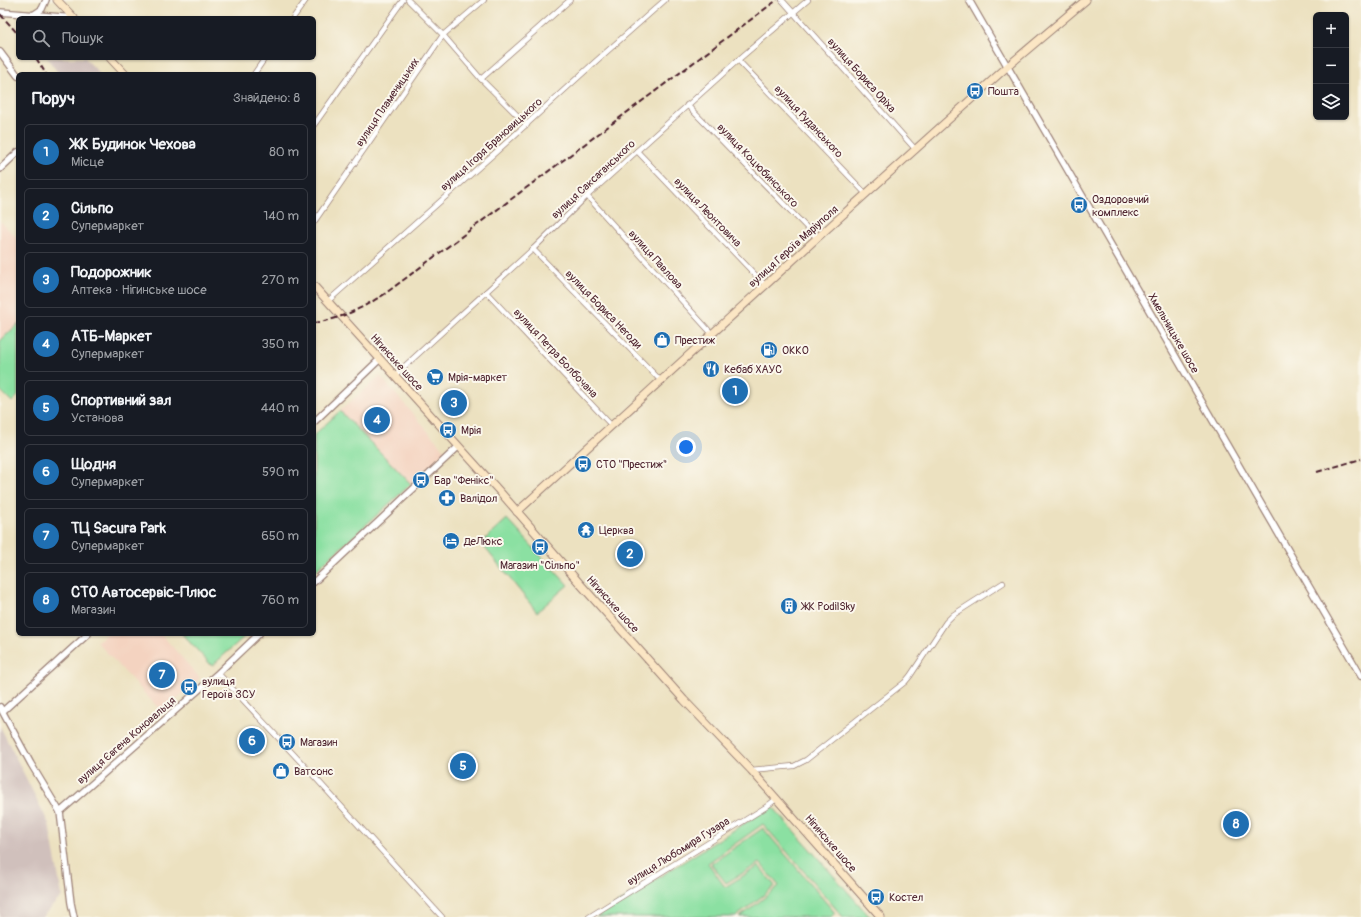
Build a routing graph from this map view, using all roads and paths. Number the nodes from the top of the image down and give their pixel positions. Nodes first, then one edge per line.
1 (46, 0) edge
2 (57, 0) edge
3 (306, 0) edge
4 (403, 0) edge
5 (408, 0) edge
6 (484, 0) edge
7 (570, 0) edge
8 (665, 0) edge
9 (782, 0) edge
10 (808, 0) edge
11 (969, 0) edge
12 (1086, 0) edge
13 (0, 12) edge
14 (794, 12) junction
15 (33, 15) junction
16 (47, 16) edge
17 (72, 16) edge
18 (294, 16) edge
19 (443, 35) junction
20 (0, 52) edge
21 (112, 60) edge
22 (264, 60) edge
23 (738, 60) junction
24 (1008, 66) junction
25 (123, 72) edge
26 (255, 72) edge
27 (16, 73) edge
28 (481, 80) junction
29 (687, 105) junction
30 (316, 123) edge
31 (526, 125) junction
32 (916, 150) junction
33 (637, 151) junction
34 (16, 154) edge
35 (0, 169) edge
36 (866, 194) junction
37 (587, 196) junction
38 (316, 219) edge
39 (817, 238) junction
40 (533, 249) junction
41 (766, 286) junction
42 (316, 288) edge
43 (486, 292) junction
44 (328, 301) junction
45 (713, 335) junction
46 (380, 359) junction
47 (395, 375) junction
48 (661, 381) junction
49 (316, 420) edge
50 (612, 426) junction
51 (458, 447) junction
52 (517, 512) junction
53 (316, 580) edge
54 (1003, 583) dead end
55 (86, 636) edge
56 (257, 636) edge
57 (218, 673) junction
58 (1361, 676) edge
59 (2, 709) edge
60 (751, 770) junction
61 (776, 799) junction
62 (60, 812) junction
63 (74, 917) edge
64 (442, 917) edge
65 (589, 917) edge
66 (881, 917) edge

1 - 15 street
2 - 17 main road
3 - 18 street
4 - 30 street
5 - 19 street
6 - 19 street, вулиця Пламеницьких
7 - 28 street
8 - 31 street, вулиця Ігоря Брановицького
9 - 14 street, вулиця Бориса Оріха
10 - 14 street, вулиця Саксаганського
11 - 24 street, Хмельницьке шосе
12 - 24 main road, вулиця Героїв Маріуполя
13 - 15 street
14 - 23 street, вулиця Саксаганського
14 - 32 street, вулиця Бориса Оріха
15 - 16 street
19 - 28 street
19 - 38 street, вулиця Пламеницьких
20 - 27 street
21 - 25 main road
22 - 26 street
23 - 29 street, вулиця Саксаганського
23 - 36 street, вулиця Руданського
24 - 32 main road, вулиця Героїв Маріуполя
24 - 58 street, Хмельницьке шосе
28 - 31 street
29 - 33 street, вулиця Саксаганського
29 - 39 street, вулиця Коцюбинського
31 - 44 street, вулиця Ігоря Брановицького
32 - 36 main road, вулиця Героїв Маріуполя
33 - 37 street, вулиця Саксаганського
33 - 41 street, вулиця Леонтовича
34 - 35 street
36 - 39 main road, вулиця Героїв Маріуполя
37 - 40 street, вулиця Саксаганського
37 - 45 street, вулиця Павлова
39 - 41 main road, вулиця Героїв Маріуполя
40 - 43 street, вулиця Саксаганського
40 - 48 street, вулиця Бориса Негоди
41 - 45 main road, вулиця Героїв Маріуполя
42 - 44 main road, Нігинське шосе
43 - 47 street, вулиця Саксаганського
43 - 50 street, вулиця Петра Болбочана
44 - 46 main road, Нігинське шосе
45 - 48 main road, вулиця Героїв Маріуполя
46 - 47 main road, Нігинське шосе
46 - 49 street
47 - 51 main road, Нігинське шосе
48 - 50 main road, вулиця Героїв Маріуполя
50 - 52 main road, вулиця Героїв Маріуполя
51 - 52 main road, Нігинське шосе
51 - 53 street
52 - 60 main road, Нігинське шосе
54 - 60 street
55 - 59 street
56 - 57 street, вулиця Євгена Коновальця
57 - 62 street, вулиця Євгена Коновальця
57 - 64 street
59 - 62 street
60 - 61 main road, Нігинське шосе
61 - 65 street, вулиця Любомира Гузара
61 - 66 main road, Нігинське шосе
62 - 63 street

